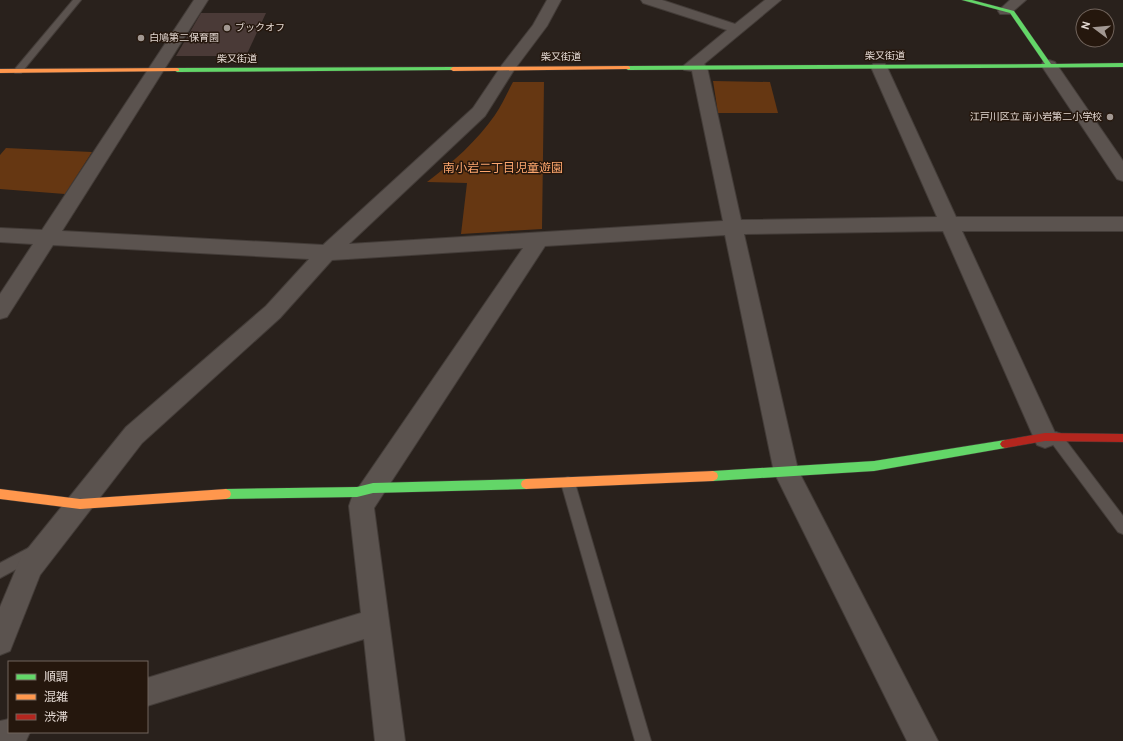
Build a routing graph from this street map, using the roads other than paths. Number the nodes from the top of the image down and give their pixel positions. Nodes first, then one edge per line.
1 (77, 0) edge
2 (201, 0) edge
3 (554, 0) edge
4 (648, 0) edge
5 (774, 0) edge
6 (965, 0) edge
7 (1019, 0) edge
8 (1005, 11) junction
9 (737, 29) junction
10 (1048, 65) junction
11 (1123, 65) edge
12 (695, 67) junction
13 (879, 67) junction
14 (508, 68) junction
15 (0, 71) edge
16 (18, 71) junction
17 (156, 71) junction
18 (1123, 175) edge
19 (949, 224) junction
20 (1123, 224) edge
21 (735, 227) junction
22 (0, 235) edge
23 (47, 238) junction
24 (539, 240) junction
25 (327, 253) junction
26 (0, 311) edge
27 (1051, 437) junction
28 (1123, 438) edge
29 (786, 472) junction
30 (568, 484) junction
31 (373, 488) junction
32 (0, 494) edge
33 (80, 504) junction
34 (1123, 527) edge
35 (48, 544) junction
36 (0, 571) edge
37 (375, 622) junction
38 (0, 640) edge
39 (148, 692) edge
40 (11, 733) edge
41 (0, 736) edge
42 (390, 741) edge
43 (643, 741) edge
44 (923, 741) edge

1 - 16 lane
2 - 17 street
3 - 14 street
4 - 9 street
5 - 9 street
6 - 8 main road
7 - 8 street
8 - 10 main road
9 - 12 street
10 - 11 main road, 柴又街道
10 - 13 main road, 柴又街道
10 - 18 street
12 - 13 main road, 柴又街道
12 - 14 main road, 柴又街道
12 - 21 street
13 - 19 street
14 - 17 main road, 柴又街道
14 - 25 street
15 - 16 main road, 柴又街道
16 - 17 main road, 柴又街道
17 - 23 street
19 - 20 street
19 - 21 street
19 - 27 street
21 - 24 street
21 - 29 street
22 - 23 street
23 - 25 street
23 - 26 street
24 - 25 street
24 - 31 street
25 - 33 street
27 - 28 main road
27 - 29 main road
27 - 34 lane
29 - 30 main road
29 - 44 street
30 - 31 main road
30 - 43 lane
31 - 33 main road
31 - 37 street
32 - 33 main road
33 - 35 street
35 - 36 lane
35 - 38 street
37 - 39 street
37 - 42 street
40 - 41 street

